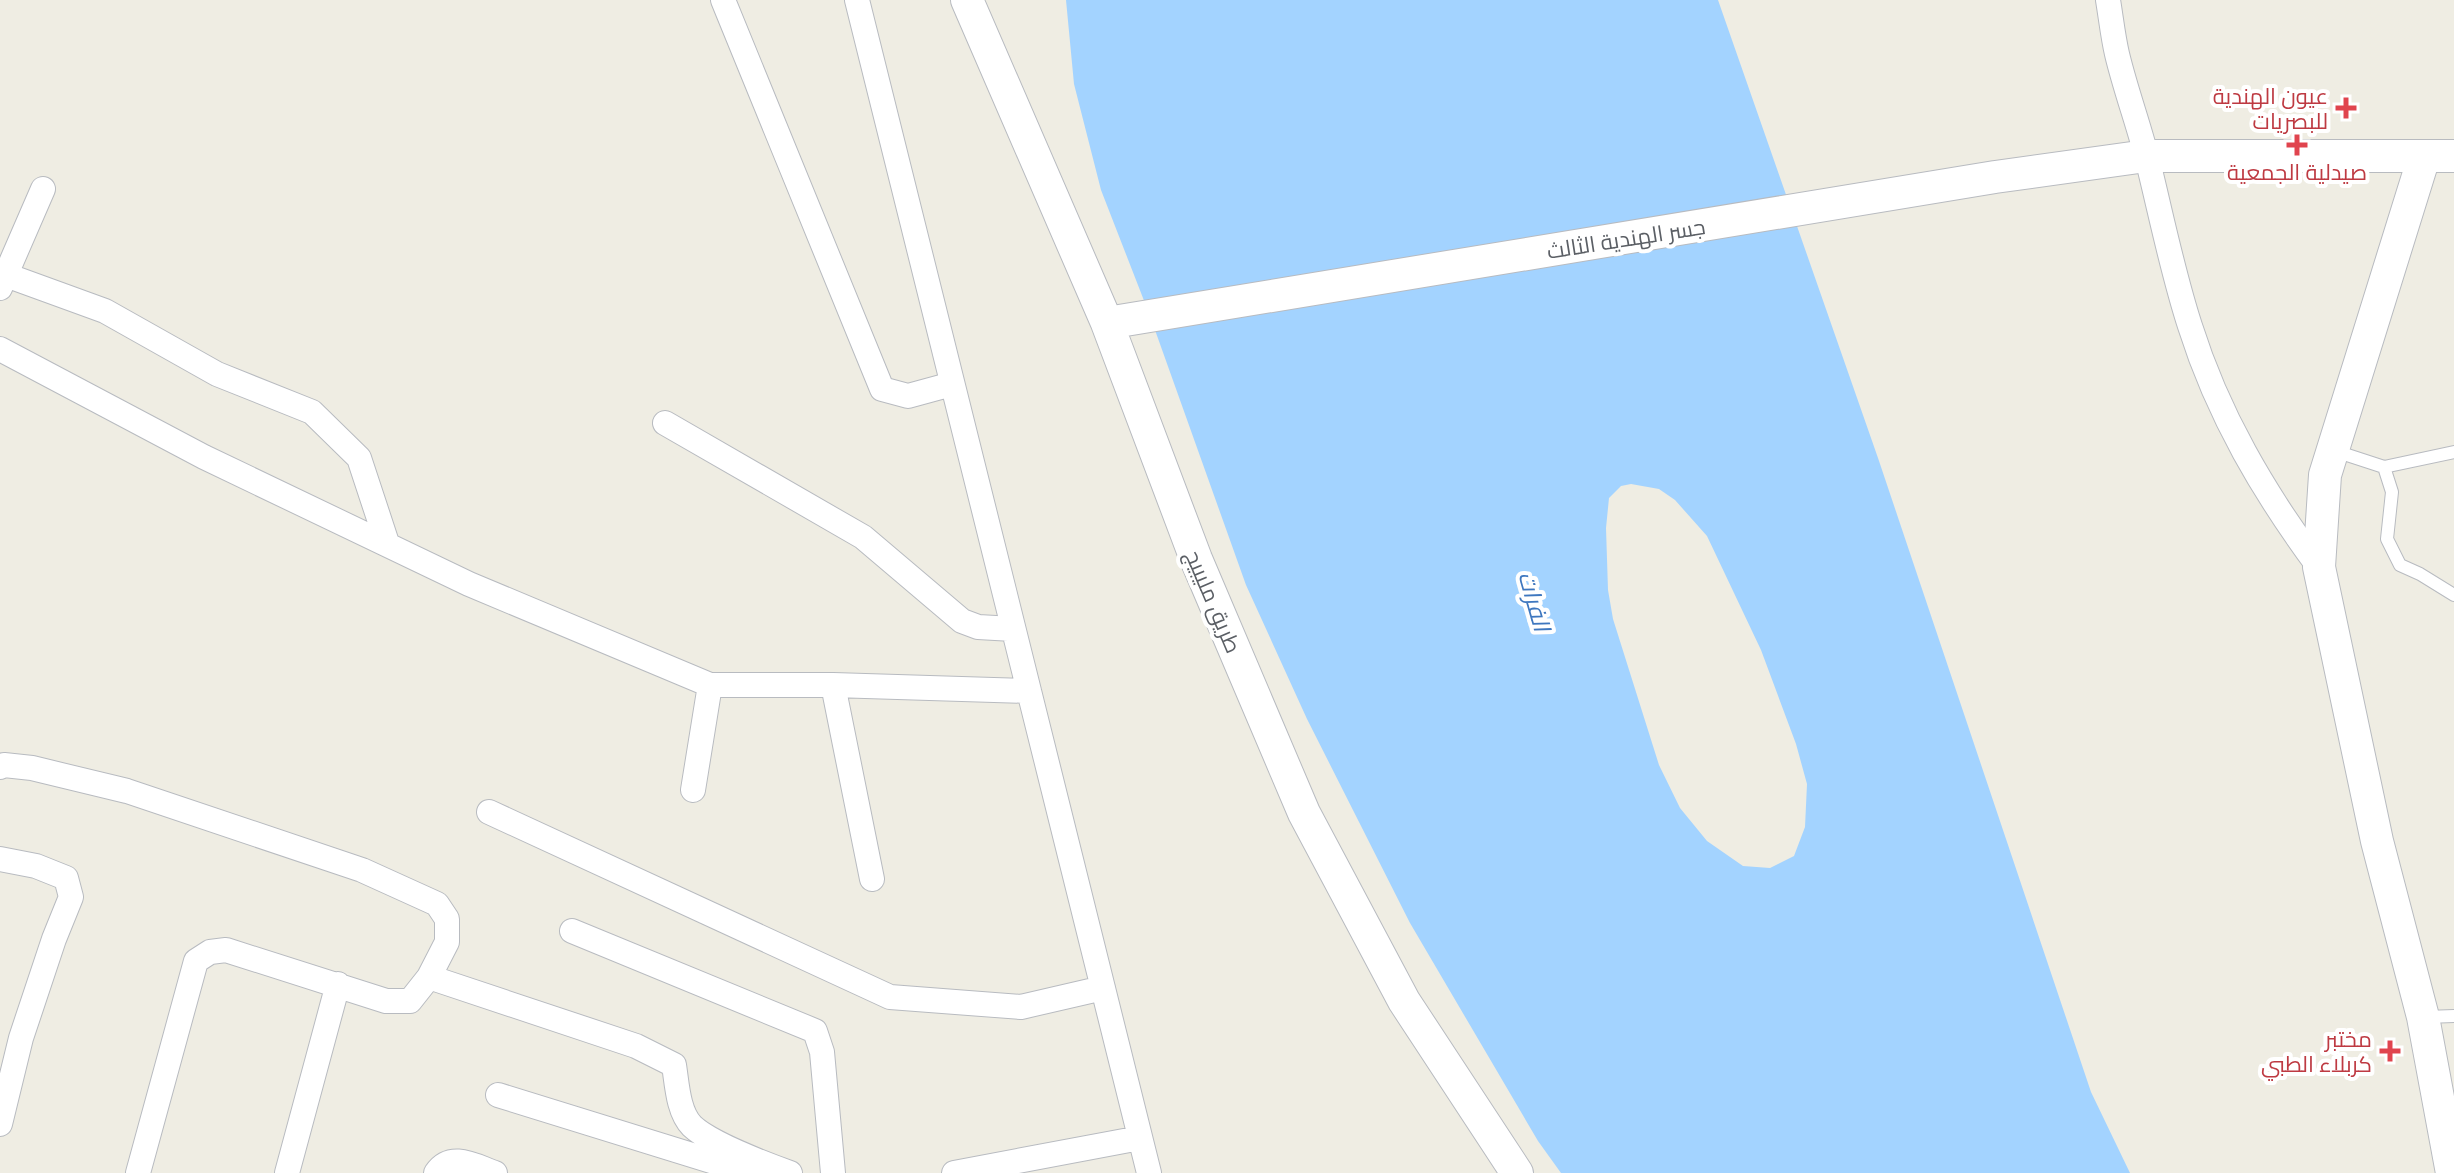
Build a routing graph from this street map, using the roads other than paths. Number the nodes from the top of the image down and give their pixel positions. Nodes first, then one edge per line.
1 (723, 0) edge
2 (857, 0) edge
3 (967, 0) edge
4 (2108, 0) edge
5 (2146, 156) junction
6 (2439, 157) edge
7 (43, 189) dead end
8 (3, 282) edge
9 (1107, 323) junction
10 (0, 349) edge
11 (952, 384) junction
12 (665, 423) dead end
13 (2332, 450) junction
14 (2454, 452) edge
15 (2384, 467) junction
16 (387, 543) junction
17 (2319, 567) junction
18 (2454, 595) edge
19 (1013, 629) junction
20 (710, 685) junction
21 (833, 685) junction
22 (1029, 691) junction
23 (0, 767) edge
24 (693, 790) dead end
25 (489, 812) dead end
26 (0, 859) edge
27 (872, 879) dead end
28 (572, 931) dead end
29 (429, 977) junction
30 (338, 984) junction
31 (1103, 988) junction
32 (2439, 1017) edge
33 (2436, 1086) junction
34 (498, 1095) dead end
35 (0, 1124) edge
36 (2454, 1132) edge
37 (1140, 1138) junction
38 (781, 1170) edge
39 (138, 1173) edge
40 (287, 1173) edge
41 (436, 1173) edge
42 (495, 1173) edge
43 (833, 1173) edge
44 (954, 1173) edge
45 (1149, 1173) edge
46 (1517, 1173) edge
47 (2452, 1173) edge

1 - 11 street
2 - 11 street
3 - 9 street, طريق مليبيج
4 - 5 street
5 - 6 street, جسر الهندية الثالث
5 - 9 street, جسر الهندية الثالث
5 - 17 street
6 - 13 street
7 - 8 street
8 - 16 street
9 - 46 street, طريق مليبيج
10 - 16 street
11 - 19 street
12 - 19 street
13 - 15 lane
13 - 17 street
14 - 15 lane
15 - 18 lane
16 - 20 street
17 - 32 street
19 - 22 street
20 - 21 street
20 - 24 street
21 - 22 street
21 - 27 street
22 - 31 street
23 - 29 street
25 - 31 street
26 - 35 street
28 - 43 street
29 - 30 street
29 - 38 street
30 - 39 street
30 - 40 street
31 - 37 street
32 - 33 street
33 - 36 street
33 - 47 street
34 - 38 street
37 - 44 street
37 - 45 street
41 - 42 street

